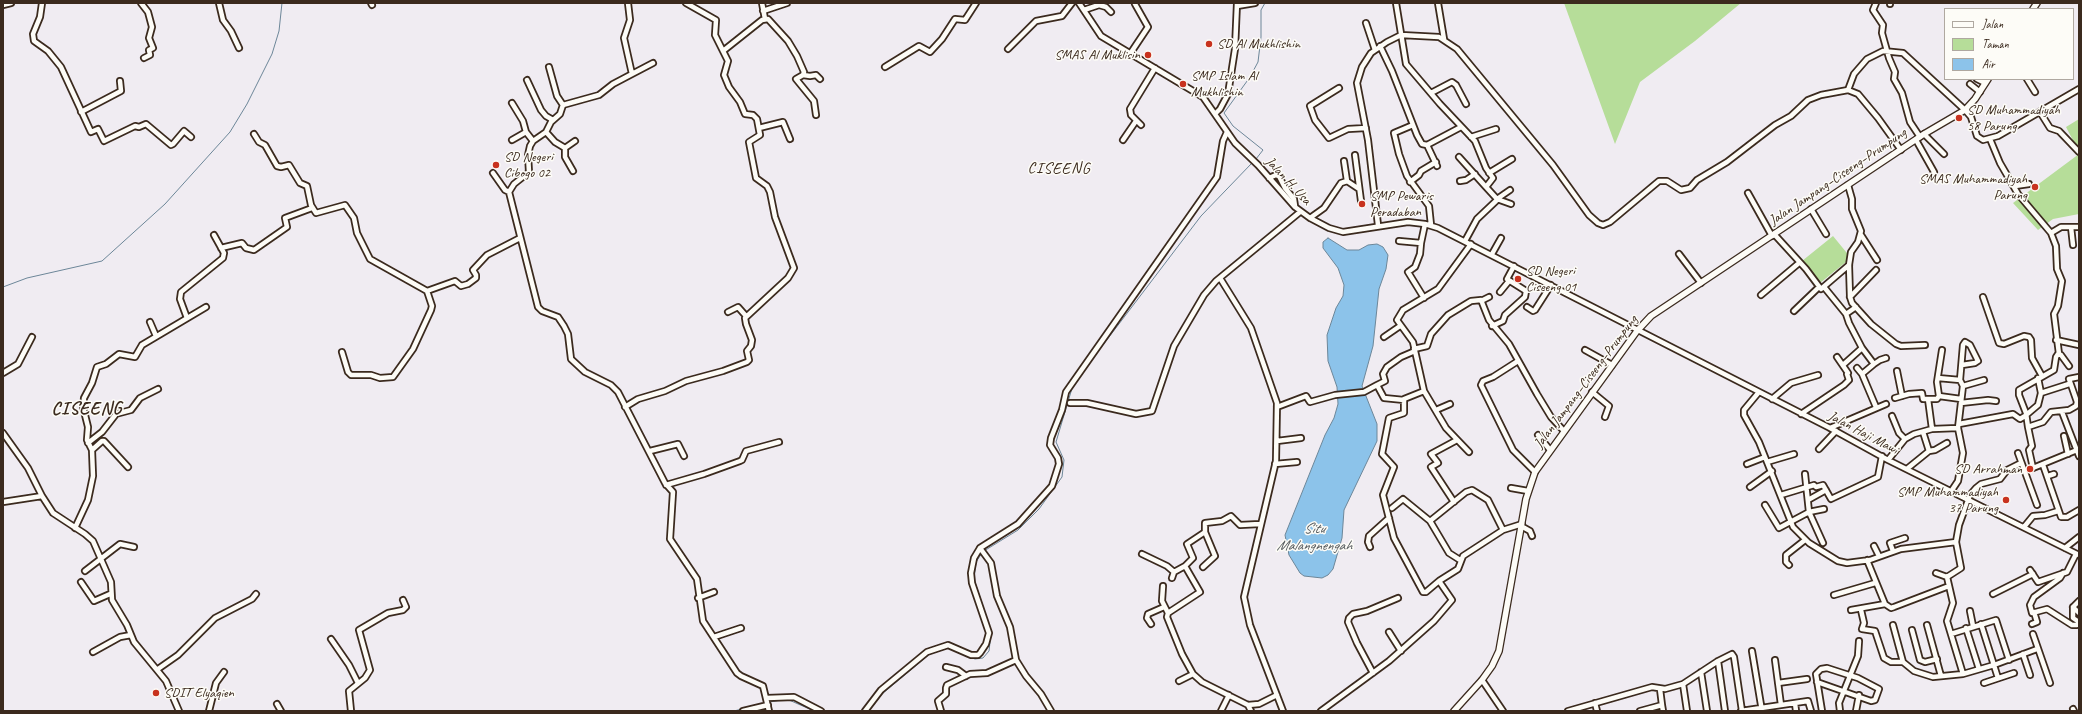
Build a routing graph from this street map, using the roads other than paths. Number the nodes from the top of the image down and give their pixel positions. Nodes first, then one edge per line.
1 (11, 3) edge
2 (42, 3) edge
3 (141, 3) edge
4 (219, 3) edge
5 (628, 3) edge
6 (686, 3) edge
7 (762, 3) edge
8 (787, 3) edge
9 (976, 3) edge
10 (1072, 3) edge
11 (1079, 3) edge
12 (1255, 3) edge
13 (1396, 3) edge
14 (1438, 3) edge
15 (1876, 3) edge
16 (1135, 4) dead end
17 (3, 5) edge
18 (1237, 5) edge
19 (1084, 10) junction
20 (763, 11) junction
21 (1111, 12) dead end
22 (765, 19) junction
23 (1366, 23) dead end
24 (1401, 36) junction
25 (1444, 39) junction
26 (1380, 46) junction
27 (239, 48) dead end
28 (1008, 49) dead end
29 (1375, 50) junction
30 (1887, 50) junction
31 (723, 51) junction
32 (1130, 54) junction
33 (144, 58) dead end
34 (653, 63) dead end
35 (548, 67) dead end
36 (885, 67) dead end
37 (1155, 68) junction
38 (632, 74) junction
39 (803, 75) junction
40 (820, 79) dead end
41 (527, 80) dead end
42 (2028, 80) edge
43 (1987, 81) edge
44 (120, 82) dead end
45 (1970, 84) dead end
46 (1339, 88) dead end
47 (2079, 89) edge
48 (1848, 90) junction
49 (1980, 92) junction
50 (2035, 92) dead end
51 (1431, 93) junction
52 (512, 103) dead end
53 (1466, 104) dead end
54 (563, 105) junction
55 (1965, 110) junction
56 (81, 112) junction
57 (2040, 112) junction
58 (1215, 114) junction
59 (816, 115) dead end
60 (553, 120) junction
61 (1413, 125) junction
62 (1461, 127) junction
63 (759, 128) junction
64 (1366, 128) junction
65 (1496, 128) dead end
66 (526, 132) junction
67 (546, 132) junction
68 (1227, 132) junction
69 (254, 134) dead end
70 (191, 137) dead end
71 (1471, 137) junction
72 (1920, 137) junction
73 (790, 139) dead end
74 (1990, 139) junction
75 (512, 140) dead end
76 (1123, 140) dead end
77 (533, 141) junction
78 (574, 141) dead end
79 (1428, 145) junction
80 (565, 148) junction
81 (1901, 150) junction
82 (2079, 152) edge
83 (1944, 154) dead end
84 (1355, 155) dead end
85 (1459, 157) dead end
86 (1512, 159) dead end
87 (1344, 161) dead end
88 (573, 171) dead end
89 (1934, 172) dead end
90 (494, 173) dead end
91 (1489, 173) junction
92 (1475, 174) junction
93 (1269, 178) junction
94 (1347, 181) junction
95 (1460, 181) dead end
96 (1410, 182) junction
97 (2029, 184) dead end
98 (1848, 185) junction
99 (2015, 186) junction
100 (1486, 187) junction
101 (1359, 189) junction
102 (1510, 190) dead end
103 (509, 192) junction
104 (1748, 194) dead end
105 (1497, 199) junction
106 (1361, 201) dead end
107 (1511, 204) dead end
108 (1295, 207) junction
109 (312, 208) junction
110 (1811, 210) junction
111 (1300, 212) junction
112 (1310, 218) junction
113 (1425, 224) junction
114 (1378, 225) junction
115 (1431, 225) junction
116 (2071, 227) junction
117 (2079, 227) edge
118 (2051, 233) junction
119 (1826, 234) dead end
120 (214, 235) dead end
121 (1773, 235) junction
122 (1861, 235) junction
123 (520, 238) junction
124 (1501, 238) dead end
125 (1399, 241) dead end
126 (1464, 241) junction
127 (1421, 243) junction
128 (1472, 244) junction
129 (2073, 245) dead end
130 (221, 248) junction
131 (1492, 254) junction
132 (1679, 254) dead end
133 (1877, 260) dead end
134 (1799, 264) junction
135 (1849, 265) junction
136 (1514, 266) junction
137 (1876, 270) dead end
138 (1221, 281) junction
139 (1510, 281) junction
140 (1701, 283) junction
141 (1551, 285) junction
142 (1818, 287) junction
143 (1824, 287) junction
144 (427, 292) junction
145 (1500, 292) dead end
146 (1761, 295) dead end
147 (1490, 297) dead end
148 (1850, 297) junction
149 (1983, 297) dead end
150 (1424, 298) junction
151 (1481, 301) junction
152 (206, 307) dead end
153 (1528, 307) dead end
154 (1856, 307) junction
155 (1794, 311) dead end
156 (728, 312) dead end
157 (1846, 314) junction
158 (746, 316) junction
159 (187, 318) junction
160 (150, 322) dead end
161 (1400, 326) junction
162 (1492, 326) junction
163 (1637, 331) junction
164 (156, 336) junction
165 (32, 337) dead end
166 (1384, 337) dead end
167 (2056, 340) junction
168 (1925, 345) dead end
169 (2079, 345) edge
170 (1862, 348) junction
171 (1415, 350) junction
172 (1585, 350) dead end
173 (1942, 350) dead end
174 (342, 352) dead end
175 (2059, 354) junction
176 (1837, 357) dead end
177 (1886, 358) dead end
178 (1518, 361) junction
179 (1874, 364) junction
180 (1612, 365) junction
181 (1843, 365) junction
182 (1962, 365) junction
183 (2069, 366) dead end
184 (1857, 368) dead end
185 (1897, 371) dead end
186 (3, 373) edge
187 (1862, 374) junction
188 (1818, 375) dead end
189 (2040, 377) junction
190 (2079, 377) edge
191 (1938, 378) junction
192 (1960, 380) junction
193 (1984, 380) dead end
194 (2069, 384) junction
195 (1377, 386) junction
196 (1963, 386) junction
197 (158, 389) dead end
198 (1424, 391) junction
199 (1592, 392) junction
200 (1759, 392) junction
201 (2041, 393) junction
202 (1902, 396) junction
203 (1939, 396) junction
204 (1895, 398) dead end
205 (1772, 399) junction
206 (1928, 399) junction
207 (2077, 399) edge
208 (1404, 400) junction
209 (1961, 401) junction
210 (1996, 401) dead end
211 (1070, 403) dead end
212 (1450, 404) dead end
213 (1886, 404) dead end
214 (626, 407) junction
215 (1277, 407) junction
216 (1876, 407) junction
217 (1436, 410) junction
218 (2062, 412) junction
219 (2026, 413) junction
220 (1801, 414) junction
221 (1892, 416) dead end
222 (1605, 417) dead end
223 (1959, 426) junction
224 (2028, 427) junction
225 (1830, 428) junction
226 (1932, 429) junction
227 (1563, 430) junction
228 (1836, 431) junction
229 (1923, 432) junction
230 (3, 433) edge
231 (1538, 435) dead end
232 (2064, 436) dead end
233 (1301, 438) dead end
234 (1905, 439) junction
235 (1457, 440) junction
236 (1277, 441) junction
237 (779, 442) dead end
238 (88, 443) junction
239 (1947, 443) dead end
240 (1819, 449) dead end
241 (92, 450) junction
242 (1550, 450) junction
243 (2077, 450) junction
244 (650, 451) junction
245 (1929, 451) junction
246 (1468, 452) dead end
247 (2018, 453) dead end
248 (1794, 454) dead end
249 (2068, 454) junction
250 (684, 456) dead end
251 (1882, 456) junction
252 (2079, 456) edge
253 (2030, 457) junction
254 (1766, 459) junction
255 (1888, 460) junction
256 (1298, 462) dead end
257 (2020, 462) junction
258 (1275, 464) junction
259 (1747, 464) dead end
260 (2043, 465) junction
261 (128, 468) dead end
262 (1908, 468) junction
263 (2033, 468) junction
264 (1772, 471) junction
265 (1535, 472) junction
266 (2024, 472) junction
267 (1805, 474) dead end
268 (2054, 474) dead end
269 (2048, 476) junction
270 (666, 484) junction
271 (1750, 487) dead end
272 (1511, 488) dead end
273 (1808, 488) junction
274 (1826, 490) junction
275 (1952, 490) junction
276 (1528, 491) junction
277 (1781, 495) junction
278 (42, 496) junction
279 (1969, 499) junction
280 (1808, 500) junction
281 (3, 502) edge
282 (1454, 502) junction
283 (1765, 505) dead end
284 (2037, 505) dead end
285 (1392, 508) dead end
286 (1824, 509) dead end
287 (2058, 510) junction
288 (2079, 510) edge
289 (1809, 512) junction
290 (1389, 518) junction
291 (1430, 521) junction
292 (1791, 522) junction
293 (1260, 524) junction
294 (1521, 525) junction
295 (75, 528) junction
296 (2024, 528) junction
297 (1503, 530) junction
298 (1205, 532) junction
299 (1532, 536) dead end
300 (2079, 537) edge
301 (1904, 538) dead end
302 (1805, 540) junction
303 (1956, 542) junction
304 (1823, 543) dead end
305 (1874, 546) dead end
306 (134, 547) dead end
307 (1370, 547) dead end
308 (980, 548) junction
309 (2065, 548) junction
310 (1893, 551) junction
311 (1142, 554) dead end
312 (2078, 555) edge
313 (1878, 556) junction
314 (101, 559) junction
315 (1460, 560) junction
316 (1867, 560) junction
317 (1789, 565) dead end
318 (1185, 566) junction
319 (1202, 567) dead end
320 (85, 571) dead end
321 (1174, 572) junction
322 (1936, 572) dead end
323 (2063, 573) junction
324 (1947, 577) junction
325 (1172, 578) dead end
326 (1439, 581) junction
327 (81, 582) dead end
328 (1875, 583) junction
329 (1163, 586) dead end
330 (1949, 586) junction
331 (714, 592) dead end
332 (110, 594) junction
333 (256, 594) dead end
334 (1993, 594) dead end
335 (1834, 595) dead end
336 (698, 598) junction
337 (1398, 598) dead end
338 (403, 600) dead end
339 (2079, 601) edge
340 (1885, 604) junction
341 (1164, 607) junction
342 (2073, 607) junction
343 (1851, 610) dead end
344 (1861, 610) junction
345 (1970, 611) dead end
346 (2034, 612) junction
347 (1168, 613) junction
348 (2079, 613) edge
349 (2079, 622) edge
350 (1151, 624) dead end
351 (1981, 624) junction
352 (2032, 624) dead end
353 (1893, 625) dead end
354 (1927, 625) dead end
355 (1973, 626) junction
356 (741, 628) dead end
357 (1966, 628) junction
358 (1912, 630) dead end
359 (1389, 632) dead end
360 (1951, 634) junction
361 (2033, 634) dead end
362 (131, 635) junction
363 (714, 637) junction
364 (331, 639) dead end
365 (1859, 641) dead end
366 (2037, 649) junction
367 (1401, 651) junction
368 (1752, 651) dead end
369 (94, 652) dead end
370 (2023, 654) junction
371 (1937, 659) junction
372 (1016, 660) junction
373 (1775, 660) dead end
374 (2009, 660) junction
375 (1718, 661) junction
376 (1903, 662) junction
377 (1994, 665) junction
378 (946, 667) dead end
379 (158, 669) junction
380 (1979, 669) junction
381 (224, 672) dead end
382 (1701, 672) junction
383 (1373, 673) junction
384 (2014, 673) dead end
385 (1193, 674) junction
386 (1963, 674) junction
387 (2030, 675) dead end
388 (966, 676) junction
389 (1850, 676) junction
390 (1941, 676) junction
391 (1998, 678) junction
392 (1807, 679) dead end
393 (1482, 680) junction
394 (1179, 681) dead end
395 (1817, 682) junction
396 (358, 683) junction
397 (1778, 683) junction
398 (1984, 683) dead end
399 (2050, 683) dead end
400 (1683, 684) junction
401 (1660, 689) junction
402 (1844, 690) junction
403 (1230, 695) junction
404 (1277, 695) junction
405 (1859, 696) junction
406 (767, 698) junction
407 (1595, 703) junction
408 (1795, 703) junction
409 (277, 704) dead end
410 (768, 704) junction
411 (1248, 705) junction
412 (1662, 705) junction
413 (1781, 705) junction
414 (1773, 709) edge
415 (1762, 710) edge
416 (178, 711) edge
417 (209, 711) edge
418 (281, 711) edge
419 (351, 711) edge
420 (743, 711) edge
421 (769, 711) edge
422 (821, 711) edge
423 (864, 711) edge
424 (941, 711) edge
425 (1051, 711) edge
426 (1221, 711) edge
427 (1251, 711) edge
428 (1283, 711) edge
429 (1321, 711) edge
430 (1454, 711) edge
431 (1503, 711) edge
432 (1568, 711) edge
433 (1597, 711) edge
434 (1640, 711) edge
435 (1663, 711) edge
436 (1688, 711) edge
437 (1707, 711) edge
438 (1725, 711) edge
439 (1742, 711) edge
440 (1796, 711) edge
441 (1811, 711) edge
442 (1822, 711) edge
443 (1840, 711) edge
444 (1856, 711) edge

1 - 17 street
2 - 56 street
3 - 33 street
4 - 27 street
5 - 38 street
6 - 31 street
7 - 20 street
8 - 20 street
9 - 36 street
10 - 28 street
11 - 19 street, Jalan H. Usa
12 - 18 street
13 - 24 street
14 - 25 street
15 - 30 street
16 - 32 street
18 - 58 street
19 - 21 street
19 - 32 street, Jalan H. Usa
20 - 22 street
22 - 31 street
22 - 39 street
23 - 29 street
24 - 25 street
24 - 26 street
24 - 51 street
25 - 48 street
26 - 29 street
26 - 61 street
29 - 64 street
30 - 48 street
30 - 55 street
30 - 72 street
31 - 63 street
32 - 37 street, Jalan H. Usa
34 - 38 street
35 - 54 street
37 - 58 street, Jalan H. Usa
37 - 76 street
38 - 54 street
39 - 40 street
39 - 59 street
41 - 60 street
42 - 50 street
43 - 49 main road, Jalan Jampang–Ciseeng–Prumpung
44 - 56 street
45 - 49 street
46 - 64 street
47 - 57 street
48 - 81 street
49 - 55 main road, Jalan Jampang–Ciseeng–Prumpung
51 - 53 street
51 - 62 street
52 - 66 street
54 - 60 street
55 - 72 main road, Jalan Jampang–Ciseeng–Prumpung
55 - 74 street
56 - 70 street
57 - 74 street
57 - 82 street
58 - 68 street, Jalan H. Usa
60 - 67 street
61 - 79 street
61 - 96 street
62 - 71 street
62 - 79 street
63 - 73 street
63 - 158 street
64 - 114 street
65 - 71 street
66 - 75 street
66 - 77 street
67 - 77 street
67 - 80 street
68 - 93 street, Jalan H. Usa
68 - 308 street
69 - 109 street
71 - 91 street
72 - 81 main road, Jalan Jampang–Ciseeng–Prumpung
72 - 83 street
72 - 89 street
74 - 99 street
77 - 103 street
78 - 80 street
79 - 96 street
80 - 88 street
81 - 98 main road, Jalan Jampang–Ciseeng–Prumpung
84 - 101 street
85 - 92 street
86 - 91 street
87 - 94 street
90 - 103 street
91 - 100 street
92 - 95 street
92 - 100 street
93 - 108 street, Jalan H. Usa
93 - 108 street
94 - 101 street
94 - 112 street
96 - 115 street
97 - 99 street
98 - 110 main road, Jalan Jampang–Ciseeng–Prumpung
98 - 122 street
99 - 118 street
100 - 105 street
101 - 106 street
102 - 105 street
103 - 123 street
104 - 121 street
105 - 107 street
105 - 126 street
108 - 111 street, Jalan H. Usa
109 - 130 street
109 - 144 street
110 - 119 street
110 - 121 main road, Jalan Jampang–Ciseeng–Prumpung
111 - 112 street, Jalan H. Usa
111 - 138 street
112 - 114 street, Jalan H. Usa
113 - 114 street, Jalan H. Usa
113 - 115 street, Jalan H. Usa
113 - 127 street
115 - 126 street, Jalan H. Usa
116 - 117 street
116 - 118 street
116 - 129 street
118 - 167 street
120 - 130 street
121 - 134 street
121 - 140 main road, Jalan Jampang–Ciseeng–Prumpung
122 - 133 street
122 - 135 street
123 - 144 street
123 - 214 street
124 - 131 street
125 - 127 street
126 - 128 street, Jalan H. Usa
127 - 150 street
128 - 131 street, Jalan H. Usa
128 - 150 street
130 - 159 street
131 - 136 street, Jalan H. Usa
132 - 140 street
134 - 142 street
134 - 146 street
135 - 143 street
135 - 148 street
136 - 139 street
136 - 141 street, Jalan H. Usa
137 - 148 street
138 - 211 street
138 - 215 street
139 - 145 street
139 - 162 street
140 - 163 main road, Jalan Jampang–Ciseeng–Prumpung
141 - 153 street
141 - 163 street, Jalan H. Usa
142 - 143 street
142 - 155 street
143 - 157 street
144 - 174 street
147 - 151 street
148 - 154 street
149 - 189 street
150 - 161 street
151 - 162 street
151 - 171 street
152 - 159 street
154 - 157 street
154 - 168 street
156 - 158 street
157 - 170 street
158 - 214 street
159 - 164 street
160 - 164 street
161 - 166 street
161 - 171 street
162 - 178 street
163 - 180 main road, Jalan Jampang–Ciseeng–Prumpung
163 - 200 street, Jalan Haji Mawi
164 - 238 street
165 - 186 street
167 - 169 street
167 - 175 street
170 - 179 street
170 - 181 street
171 - 195 street
171 - 198 street
172 - 180 street
173 - 191 street
175 - 183 street
175 - 189 street
176 - 181 street
177 - 179 street
178 - 227 street
178 - 265 street
179 - 187 street
180 - 199 main road, Jalan Jampang–Ciseeng–Prumpung
181 - 220 street
182 - 182 street
182 - 192 street
184 - 187 street
185 - 202 street
187 - 216 street
188 - 205 street
189 - 201 street
189 - 219 street
190 - 194 street
191 - 192 street
191 - 203 street
192 - 196 street
193 - 196 street
194 - 201 street
194 - 207 street
195 - 208 street
195 - 215 street
196 - 209 street
197 - 238 street
198 - 208 street
198 - 217 street
199 - 222 street
199 - 227 main road, Jalan Jampang–Ciseeng–Prumpung
200 - 205 street, Jalan Haji Mawi
200 - 254 street
201 - 219 street
202 - 204 street
202 - 206 street
203 - 206 street
203 - 209 street
205 - 220 street, Jalan Haji Mawi
206 - 226 street
207 - 218 street
208 - 290 street
209 - 210 street
209 - 223 street
212 - 217 street
213 - 216 street
214 - 244 street
215 - 236 street
216 - 225 street
217 - 235 street
218 - 224 street
218 - 243 street
219 - 223 street
219 - 224 street
220 - 225 street, Jalan Haji Mawi
221 - 234 street
223 - 226 street
223 - 275 street
224 - 253 street
225 - 228 street, Jalan Haji Mawi
226 - 229 street
227 - 242 main road, Jalan Jampang–Ciseeng–Prumpung
228 - 240 street
228 - 251 street, Jalan Haji Mawi
229 - 234 street
229 - 245 street
230 - 278 street
231 - 242 street
232 - 249 street
233 - 236 street
234 - 255 street
235 - 246 street
235 - 282 street
236 - 258 street
237 - 270 street
238 - 241 street
239 - 245 street
241 - 261 street
241 - 295 street
242 - 265 main road, Jalan Jampang–Ciseeng–Prumpung
243 - 249 street
243 - 252 street
244 - 250 street
244 - 270 street
245 - 262 street
247 - 257 street
248 - 254 street
249 - 260 street
251 - 255 street, Jalan Haji Mawi
251 - 274 street
253 - 257 street
253 - 263 street
254 - 259 street
254 - 264 street
255 - 262 street, Jalan Haji Mawi
256 - 258 street
257 - 266 street
257 - 279 street
258 - 293 street
260 - 263 street
260 - 269 street
262 - 275 street, Jalan Haji Mawi
263 - 266 street
264 - 271 street
264 - 277 street
265 - 276 main road, Jalan Jampang–Ciseeng–Prumpung
266 - 284 street
267 - 273 street
268 - 269 street
269 - 287 street
270 - 336 street
272 - 276 street
273 - 274 street
273 - 277 street
273 - 280 street
274 - 280 street
275 - 279 street, Jalan Haji Mawi
276 - 294 main road, Jalan Jampang–Ciseeng–Prumpung
277 - 292 street
278 - 281 street
278 - 295 street
279 - 296 street, Jalan Haji Mawi
279 - 303 street
280 - 289 street
282 - 291 street
282 - 297 street
283 - 292 street
285 - 291 street
286 - 289 street
287 - 288 street
287 - 296 street
289 - 292 street
289 - 304 street
290 - 307 street
290 - 326 street
291 - 315 street
292 - 302 street
293 - 298 street
293 - 404 street
294 - 297 street
294 - 299 street
294 - 393 main road, Jalan Jampang–Ciseeng–Prumpung
295 - 314 street
296 - 309 street, Jalan Haji Mawi
297 - 315 street
298 - 318 street
298 - 319 street
300 - 309 street
301 - 310 street
302 - 316 street
302 - 317 street
303 - 310 street
303 - 324 street
305 - 313 street
306 - 314 street
308 - 372 street
308 - 423 street
309 - 312 street, Jalan Haji Mawi
310 - 313 street
311 - 321 street
312 - 323 street
313 - 316 street
314 - 320 street
314 - 332 street
315 - 326 street
316 - 328 street
318 - 321 street
318 - 347 street
321 - 325 street
322 - 324 street
323 - 334 street
323 - 346 street
324 - 330 street
326 - 367 street
327 - 332 street
328 - 335 street
328 - 340 street
329 - 341 street
330 - 340 street
330 - 360 street
331 - 336 street
332 - 362 street
333 - 379 street
336 - 363 street
337 - 383 street
338 - 396 street
339 - 342 street
340 - 344 street
341 - 347 street
341 - 350 street
342 - 348 street
342 - 349 street
343 - 344 street
344 - 376 street
345 - 355 street
346 - 349 street
346 - 352 street
347 - 385 street
351 - 355 street
351 - 374 street
351 - 377 street
353 - 376 street
354 - 371 street
355 - 357 street
356 - 363 street
357 - 360 street
357 - 380 street
358 - 371 street
359 - 367 street
360 - 386 street
361 - 366 street
362 - 369 street
362 - 379 street
363 - 406 street
364 - 396 street
365 - 389 street
366 - 370 street
366 - 399 street
367 - 383 street
368 - 415 street
370 - 374 street
370 - 387 street
371 - 390 street
372 - 388 street
372 - 425 street
373 - 397 street
374 - 377 street
375 - 382 street
375 - 438 street
375 - 439 street
376 - 390 street
377 - 380 street
377 - 391 street
378 - 388 street
379 - 416 street
380 - 386 street
381 - 417 street
382 - 400 street
382 - 437 street
383 - 429 street
384 - 391 street
385 - 394 street
385 - 403 street
386 - 390 street
388 - 424 street
389 - 395 street
389 - 402 street
389 - 405 street
391 - 398 street
392 - 397 street
393 - 430 main road, Jalan Jampang–Ciseeng–Prumpung
393 - 431 street
395 - 402 street
395 - 442 street
396 - 419 street
397 - 413 street
400 - 401 street
400 - 436 street
401 - 407 street
401 - 412 street
402 - 405 street
402 - 443 street
403 - 411 street
403 - 426 street
404 - 411 street
404 - 428 street
405 - 444 street
406 - 410 street
406 - 422 street
407 - 432 street
407 - 433 street
408 - 413 street
408 - 440 street
408 - 441 street
409 - 418 street
410 - 420 street
410 - 421 street
411 - 427 street
412 - 434 street
412 - 435 street
413 - 414 street
414 - 415 street
415 - 439 street

